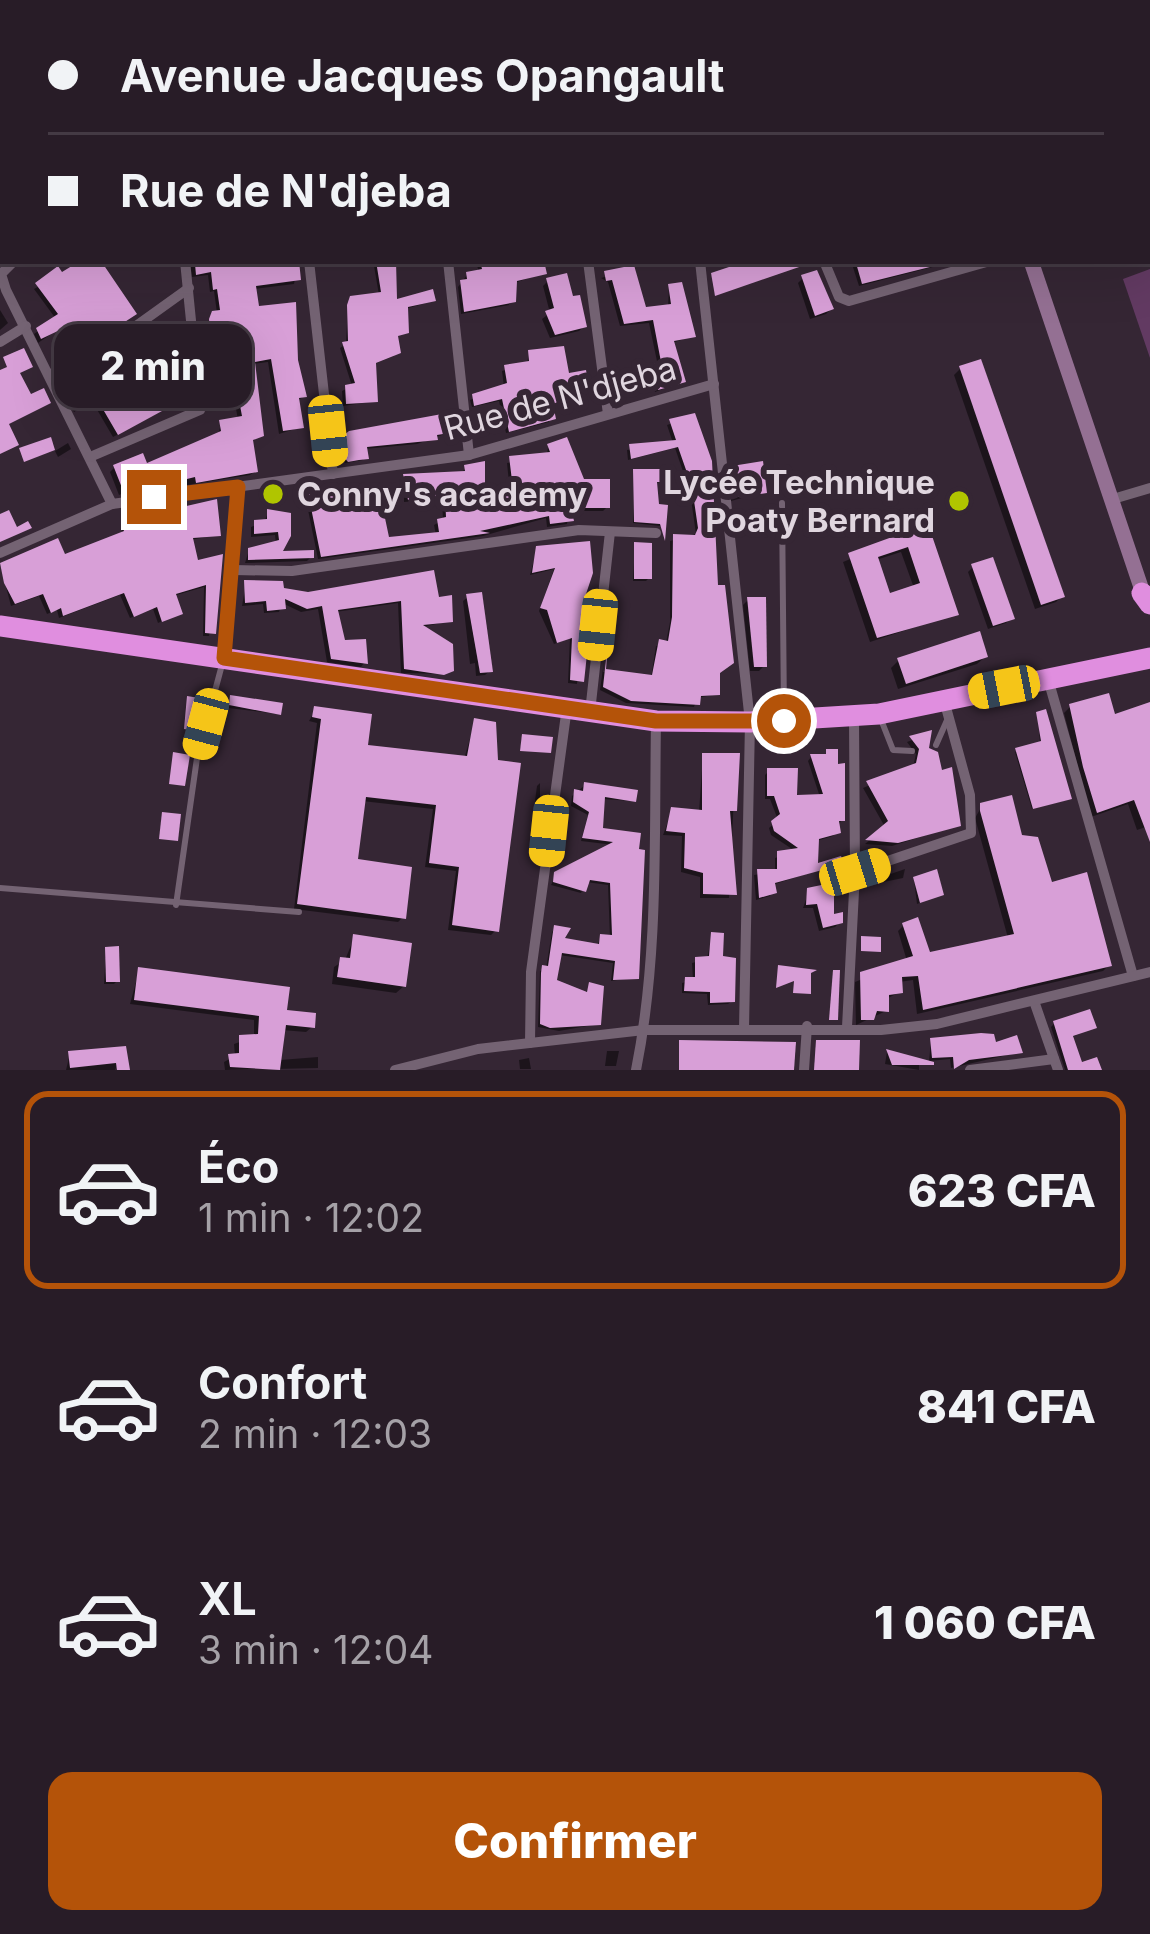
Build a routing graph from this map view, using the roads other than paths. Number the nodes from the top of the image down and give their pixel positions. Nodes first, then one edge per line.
1 (10, 264) edge
2 (185, 264) edge
3 (308, 264) edge
4 (448, 264) edge
5 (588, 264) edge
6 (700, 264) edge
7 (825, 264) edge
8 (979, 264) edge
9 (1032, 264) edge
10 (189, 288) junction
11 (26, 326) junction
12 (0, 342) edge
13 (51, 374) junction
14 (714, 384) junction
15 (608, 414) junction
16 (469, 455) junction
17 (89, 457) junction
18 (333, 474) junction
19 (238, 487) junction
20 (1150, 488) edge
21 (1113, 500) junction
22 (782, 503) dead end
23 (112, 504) junction
24 (610, 532) junction
25 (656, 533) dead end
26 (0, 553) edge
27 (234, 570) junction
28 (1147, 603) edge
29 (0, 626) edge
30 (1150, 645) edge
31 (224, 658) junction
32 (1150, 658) edge
33 (1108, 664) junction
34 (1048, 676) junction
35 (567, 707) junction
36 (946, 707) junction
37 (590, 712) junction
38 (879, 714) junction
39 (854, 717) junction
40 (656, 721) junction
41 (784, 721) junction
42 (750, 722) junction
43 (936, 745) dead end
44 (913, 751) dead end
45 (855, 872) junction
46 (0, 888) edge
47 (176, 905) junction
48 (299, 912) dead end
49 (1150, 973) edge
50 (1133, 976) junction
51 (1034, 1001) junction
52 (807, 1026) junction
53 (847, 1027) junction
54 (745, 1029) junction
55 (644, 1030) junction
56 (530, 1043) junction
57 (1056, 1064) edge
58 (394, 1070) edge
59 (636, 1070) edge
60 (804, 1070) edge
61 (970, 1070) edge

1 - 11 street
2 - 10 street
3 - 18 street
4 - 16 street
5 - 15 street
6 - 14 street
7 - 8 street
9 - 21 street
10 - 13 street
10 - 17 street
11 - 12 street
11 - 13 street
13 - 17 street
14 - 15 street, Rue de N'djeba
14 - 42 street
15 - 16 street, Rue de N'djeba
16 - 18 street, Rue de N'djeba
17 - 23 street
18 - 19 street, Rue de N'djeba
19 - 23 street, Rue de N'djeba
19 - 27 street
20 - 21 street
21 - 28 street
22 - 41 lane
23 - 26 street, Rue de N'djeba
24 - 25 street
24 - 27 street
24 - 37 street
27 - 31 street
29 - 31 highway
30 - 33 highway
31 - 35 highway
31 - 47 lane
32 - 33 highway
33 - 34 highway
34 - 36 highway
34 - 50 street
35 - 37 highway
35 - 56 street
36 - 38 highway
36 - 43 lane
36 - 45 street
37 - 40 highway
38 - 39 highway
38 - 44 lane
39 - 41 highway
39 - 45 street
40 - 42 highway
40 - 55 street
41 - 42 highway
42 - 54 street
45 - 53 street
46 - 47 lane
47 - 48 lane
49 - 50 street
50 - 51 street
51 - 53 street
51 - 57 street
52 - 53 street
52 - 54 street
52 - 60 street
54 - 55 street
55 - 56 street
55 - 59 street
56 - 58 street
57 - 61 street

